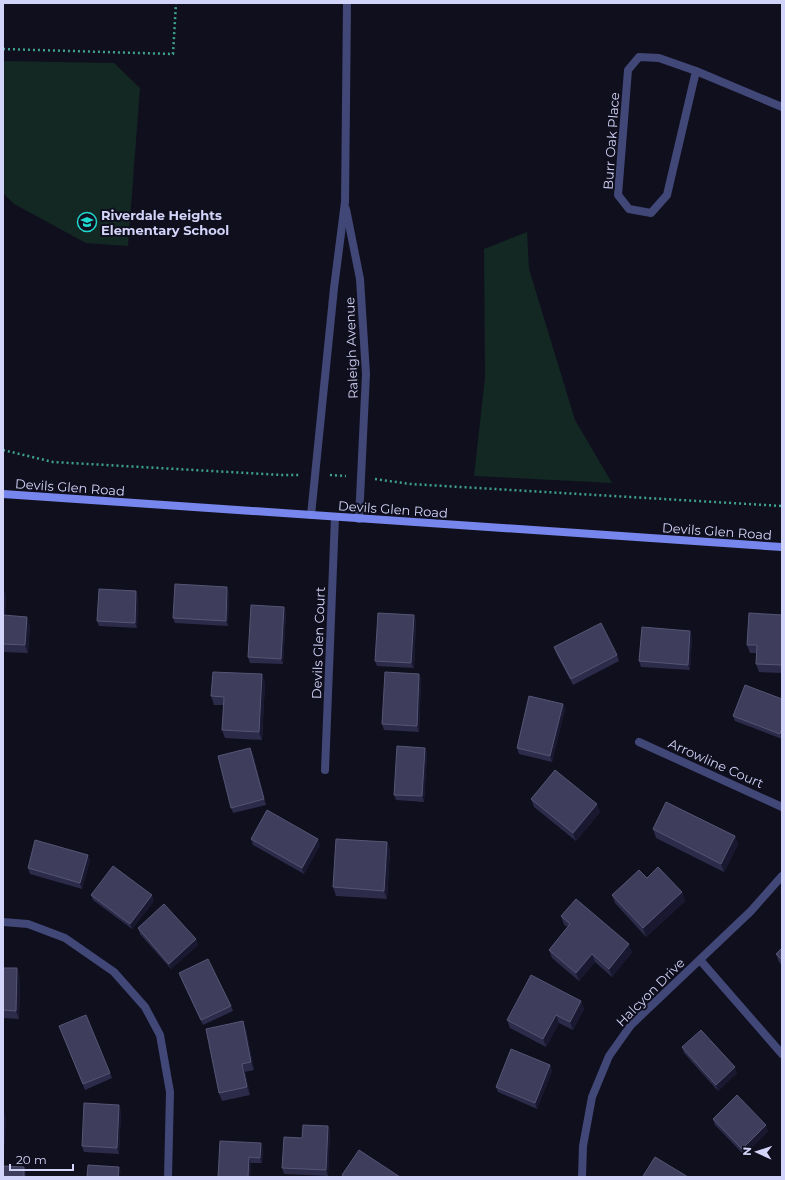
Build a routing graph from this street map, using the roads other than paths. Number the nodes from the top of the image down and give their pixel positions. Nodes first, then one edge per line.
1 (346, 3) edge
2 (696, 71) junction
3 (782, 107) edge
4 (345, 202) junction
5 (3, 494) edge
6 (311, 515) junction
7 (335, 517) junction
8 (359, 519) junction
9 (782, 547) edge
10 (639, 742) dead end
11 (325, 770) dead end
12 (782, 807) edge
13 (782, 876) edge
14 (3, 922) edge
15 (700, 960) junction
16 (782, 1054) edge
17 (168, 1177) edge
18 (582, 1177) edge

1 - 4 street, Raleigh Avenue
2 - 2 street, Burr Oak Place
2 - 3 street, Burr Oak Place
4 - 6 street, Raleigh Avenue
4 - 8 street, Raleigh Avenue
5 - 6 main road, Devils Glen Road
6 - 7 main road, Devils Glen Road
7 - 8 main road, Devils Glen Road
7 - 11 street, Devils Glen Court
8 - 9 main road, Devils Glen Road
10 - 12 street, Arrowline Court
13 - 15 street, Halcyon Drive
14 - 17 street
15 - 16 street
15 - 18 street, Halcyon Drive

